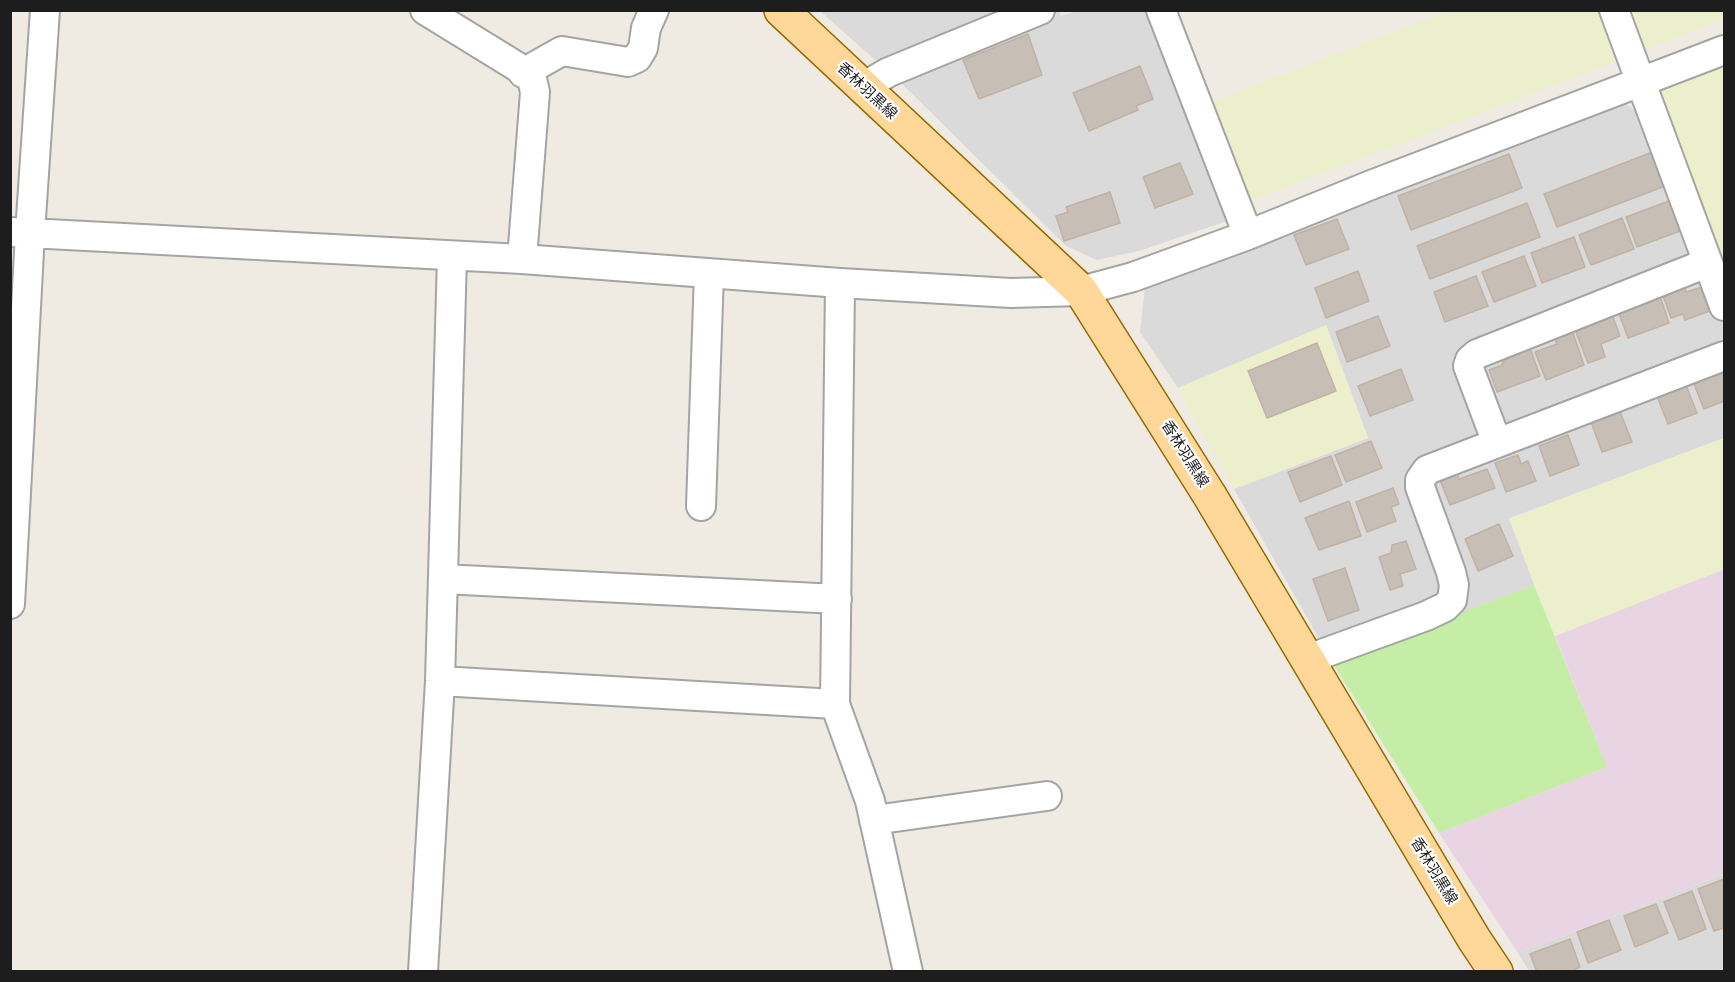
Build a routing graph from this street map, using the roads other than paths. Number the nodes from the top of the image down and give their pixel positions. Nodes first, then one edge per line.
1 (45, 10) edge
2 (425, 10) edge
3 (654, 10) edge
4 (781, 10) edge
5 (1040, 10) edge
6 (1161, 10) edge
7 (1614, 10) edge
8 (1725, 50) edge
9 (523, 72) junction
10 (1642, 82) junction
11 (866, 91) junction
12 (20, 233) edge
13 (1248, 235) junction
14 (452, 257) junction
15 (522, 259) junction
16 (1707, 264) junction
17 (709, 273) junction
18 (840, 283) junction
19 (1081, 291) junction
20 (1725, 306) edge
21 (1725, 356) edge
22 (1497, 443) junction
23 (700, 506) dead end
24 (443, 579) junction
25 (837, 599) junction
26 (10, 604) edge
27 (1308, 659) junction
28 (440, 681) junction
29 (836, 704) junction
30 (1047, 796) dead end
31 (874, 820) junction
32 (423, 972) edge
33 (908, 972) edge
34 (1496, 972) edge

1 - 12 street
2 - 9 street
3 - 9 street
4 - 11 main road, 香林羽黒線
5 - 11 street
6 - 13 street
7 - 10 street
8 - 10 street
9 - 15 street
10 - 13 street
10 - 16 street
11 - 19 main road, 香林羽黒線
12 - 14 street
12 - 26 street
13 - 19 street
14 - 15 street
14 - 24 street
15 - 17 street
16 - 20 street
16 - 22 street
17 - 18 street
17 - 23 street
18 - 19 street
18 - 25 street
19 - 27 main road, 香林羽黒線
21 - 22 street
22 - 27 street
24 - 25 street
24 - 28 street
25 - 29 street
27 - 34 main road, 香林羽黒線
28 - 29 street
28 - 32 street
29 - 31 street
30 - 31 street
31 - 33 street

